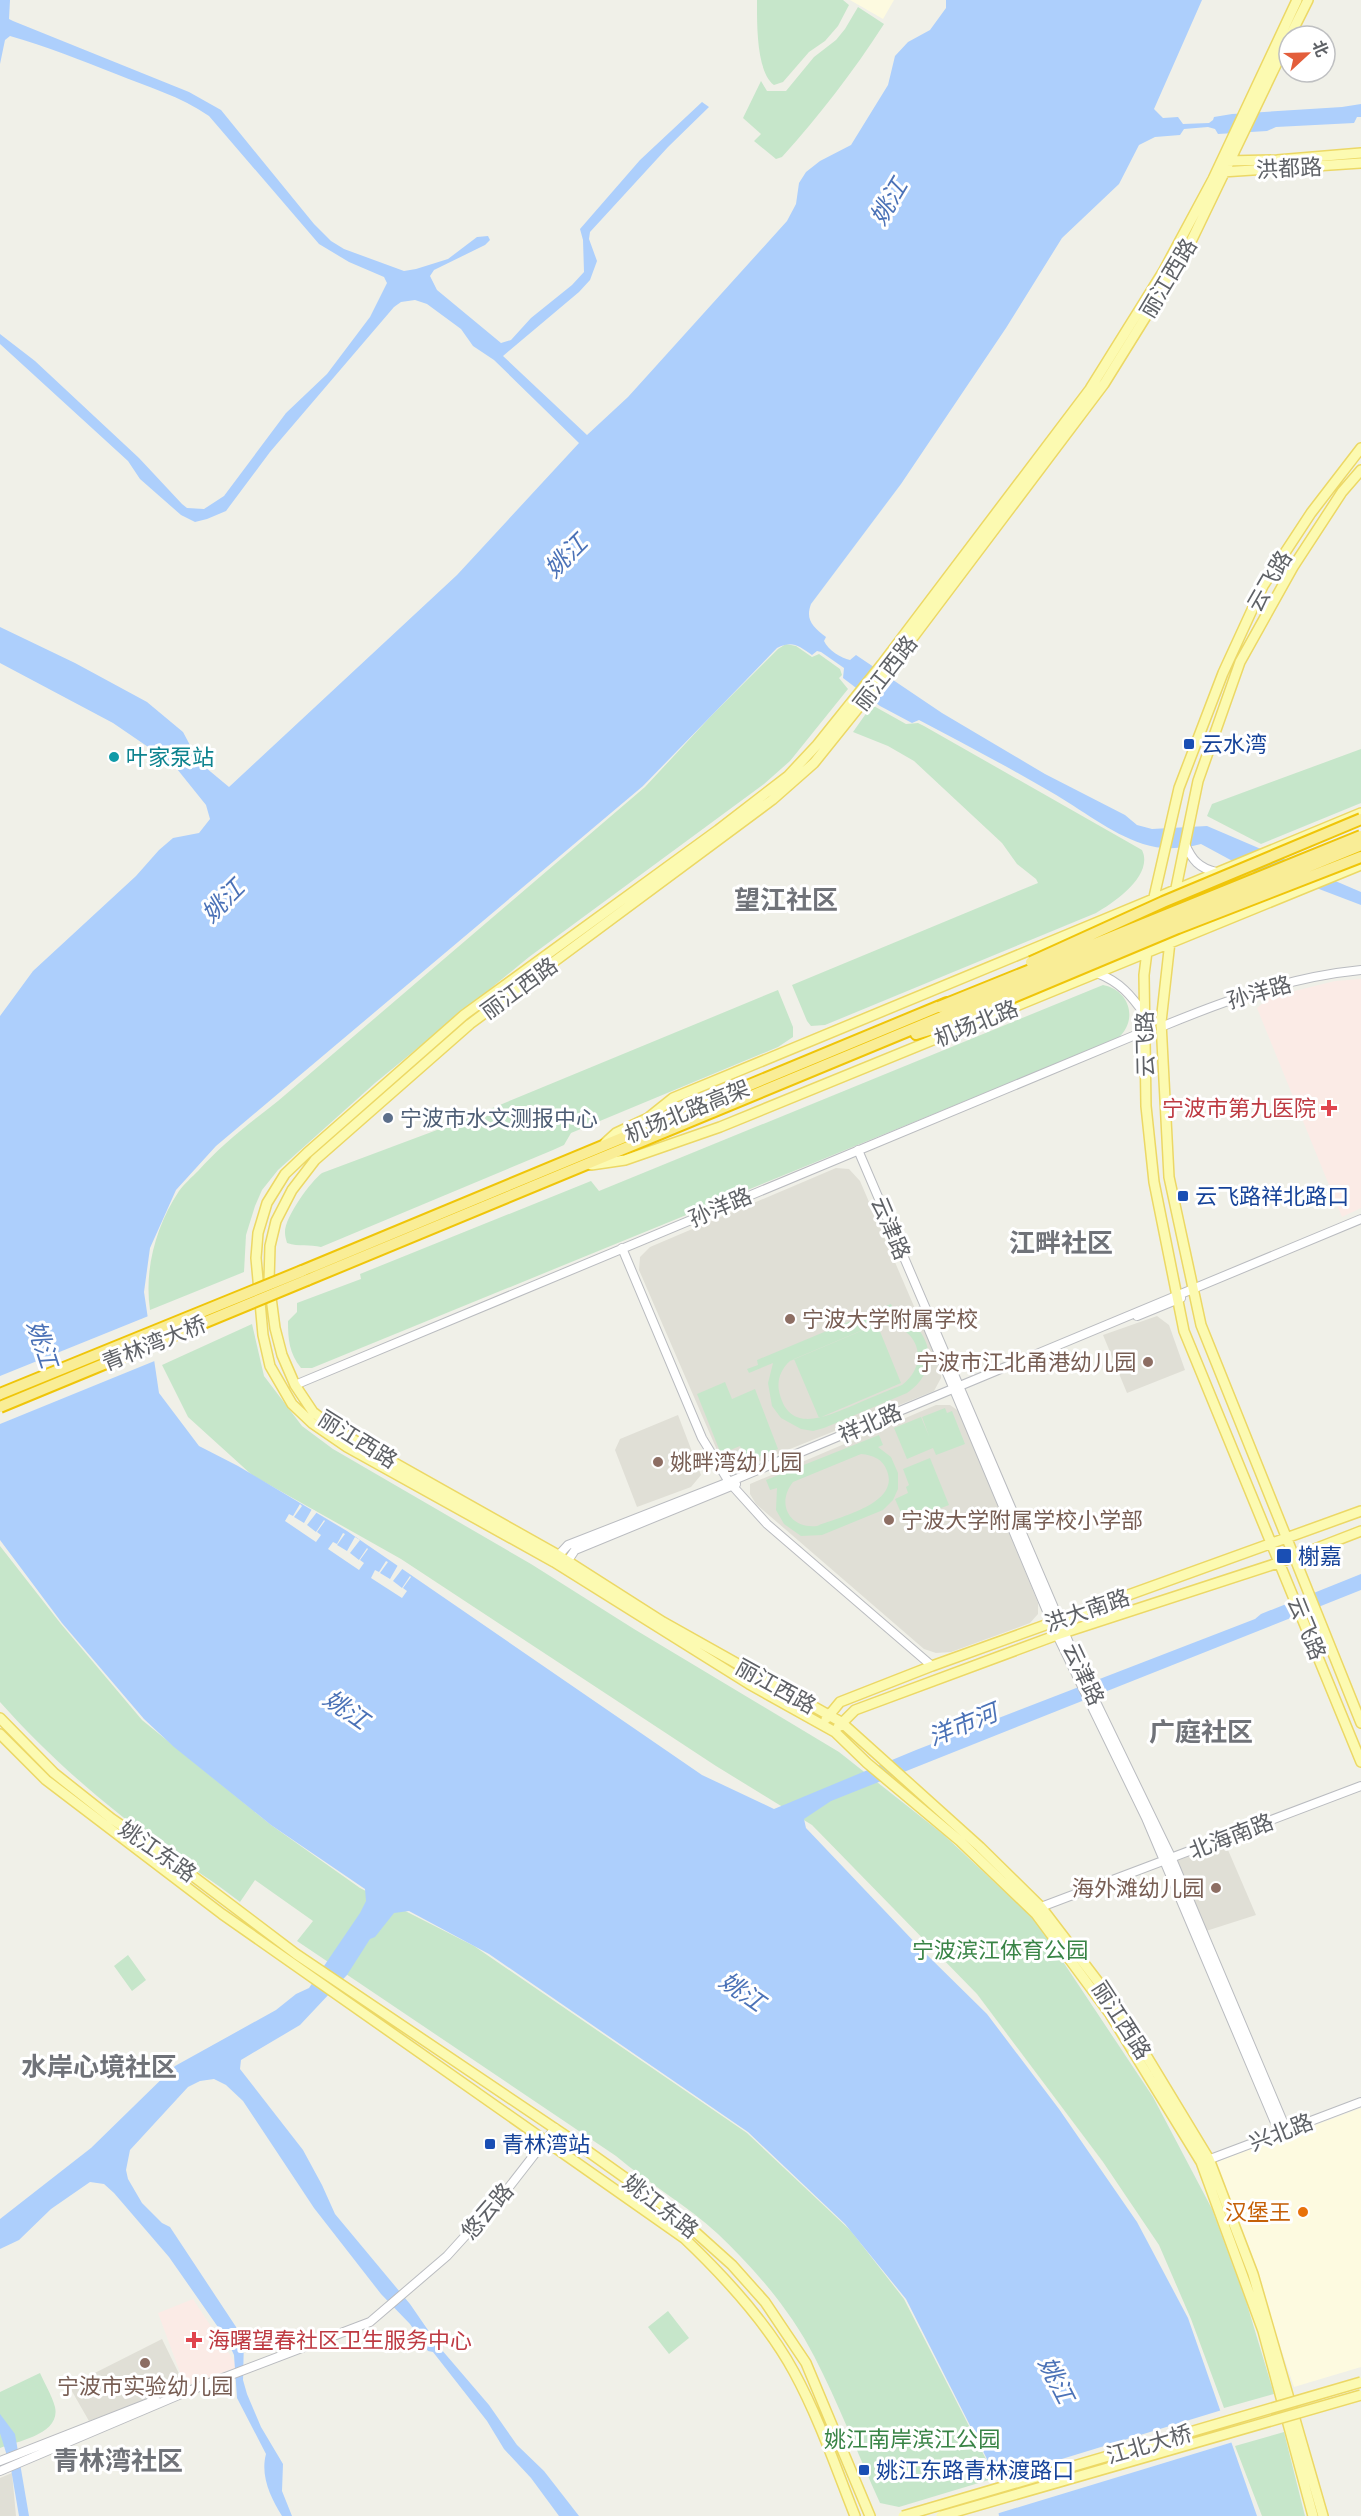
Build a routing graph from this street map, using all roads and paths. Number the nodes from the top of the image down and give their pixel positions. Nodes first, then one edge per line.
1 (1297, 0) edge
2 (1308, 0) edge
3 (1296, 24) edge
4 (1277, 60) edge
5 (1254, 100) junction
6 (1361, 153) edge
7 (1226, 161) junction
8 (1361, 163) edge
9 (1221, 172) junction
10 (1361, 448) edge
11 (1361, 470) edge
12 (862, 696) junction
13 (1361, 813) edge
14 (1361, 819) edge
15 (1361, 836) edge
16 (1185, 844) junction
17 (1361, 845) edge
18 (1361, 857) edge
19 (1361, 865) edge
20 (1216, 872) junction
21 (1176, 888) junction
22 (1154, 897) junction
23 (1168, 943) junction
24 (1146, 953) junction
25 (1361, 970) edge
26 (1096, 974) junction
27 (1144, 1015) junction
28 (944, 1016) junction
29 (1161, 1027) junction
30 (1145, 1031) junction
31 (604, 1145) junction
32 (856, 1151) junction
33 (586, 1166) junction
34 (1361, 1219) edge
35 (622, 1248) junction
36 (305, 1275) junction
37 (1192, 1289) junction
38 (1177, 1297) junction
39 (296, 1384) junction
40 (957, 1389) junction
41 (0, 1394) edge
42 (0, 1407) edge
43 (730, 1484) junction
44 (1361, 1511) edge
45 (1361, 1531) edge
46 (1286, 1540) junction
47 (1274, 1544) junction
48 (1293, 1557) junction
49 (556, 1558) junction
50 (1281, 1562) junction
51 (565, 1564) junction
52 (1056, 1620) junction
53 (1061, 1633) junction
54 (932, 1666) junction
55 (0, 1718) edge
56 (826, 1720) junction
57 (842, 1722) junction
58 (1361, 1723) edge
59 (836, 1732) junction
60 (0, 1734) edge
61 (1361, 1762) edge
62 (1361, 1786) edge
63 (1169, 1861) junction
64 (1038, 1911) junction
65 (1361, 2102) edge
66 (555, 2128) junction
67 (1282, 2130) junction
68 (544, 2142) junction
69 (1205, 2161) junction
70 (1361, 2382) edge
71 (186, 2392) junction
72 (1361, 2395) edge
73 (0, 2460) edge
74 (1, 2470) edge
75 (855, 2516) edge
76 (870, 2516) edge
77 (903, 2516) edge
78 (941, 2516) edge
79 (1313, 2516) edge
80 (1323, 2516) edge

1 - 5 main road
2 - 3 main road
4 - 5 main road
5 - 7 main road
5 - 7 main road
6 - 7 main road, 洪都路
7 - 9 main road
8 - 9 main road, 洪都路
9 - 12 main road, 丽江西路
10 - 22 main road, 云飞路
11 - 16 main road, 云飞路
12 - 39 main road, 丽江西路
12 - 49 main road, 丽江西路
13 - 20 main road
14 - 28 highway, bridge
15 - 28 highway, 机场北路, bridge
16 - 20 street
16 - 21 main road, 云飞路
17 - 28 highway, 机场北路, bridge
18 - 28 highway, bridge
19 - 23 main road, 机场北路
20 - 21 main road
21 - 22 main road
21 - 23 main road, 云飞路
22 - 24 main road, 云飞路
22 - 31 main road
23 - 24 main road, 机场北路
23 - 29 main road, 云飞路
24 - 26 main road, 机场北路
24 - 27 main road, 云飞路
25 - 29 street, 孙洋路
26 - 27 street
26 - 33 main road, 机场北路
27 - 30 main road, 云飞路
28 - 31 highway, 机场北路高架
28 - 33 highway, 机场北路高架
29 - 37 main road, 云飞路
30 - 32 street, 孙洋路
30 - 38 main road, 云飞路
31 - 36 highway, 机场北路高架
32 - 35 street, 孙洋路
32 - 40 street, 云津路
33 - 36 highway, 机场北路高架
34 - 37 street, 祥北路
35 - 39 street, 孙洋路
35 - 43 street
36 - 41 highway, 青林湾大桥, bridge
36 - 42 highway, 青林湾大桥, bridge
37 - 38 street, 祥北路
37 - 46 main road, 云飞路
38 - 40 street, 祥北路
38 - 47 main road, 云飞路
39 - 49 main road, 丽江西路
40 - 43 street, 祥北路
40 - 52 street, 云津路
43 - 49 street, 祥北路
43 - 51 street, 祥北路
43 - 54 street
44 - 46 main road, 洪大南路
45 - 48 main road, 洪大南路
46 - 47 main road, 洪大南路
46 - 48 main road, 云飞路
47 - 50 main road, 云飞路
47 - 52 main road, 洪大南路
48 - 50 main road, 洪大南路
48 - 58 main road, 云飞路
49 - 51 main road, 丽江西路
50 - 53 main road, 洪大南路
50 - 61 main road, 云飞路
51 - 56 main road, 丽江西路
52 - 53 street, 云津路
52 - 54 main road, 洪大南路
53 - 57 main road, 洪大南路
53 - 63 street, 云津路
54 - 56 main road, 洪大南路
55 - 66 main road, 姚江东路
56 - 57 main road, 丽江西路
56 - 59 main road, 丽江西路
57 - 59 main road, 洪大南路
57 - 64 main road, 丽江西路
59 - 64 main road, 丽江西路
60 - 68 main road, 姚江东路
62 - 63 street, 北海南路
63 - 64 street, 北海南路
63 - 67 street, 云津路
64 - 69 main road, 丽江西路
65 - 67 street, 兴北路
66 - 68 street, 悠云路
66 - 76 main road, 姚江东路
67 - 69 street, 兴北路
68 - 71 street, 悠云路
68 - 75 main road, 姚江东路
69 - 79 main road, 丽江西路
69 - 80 main road, 丽江西路
70 - 77 main road, 江北大桥, bridge
71 - 73 street
71 - 74 street
72 - 78 main road, 江北大桥, bridge

